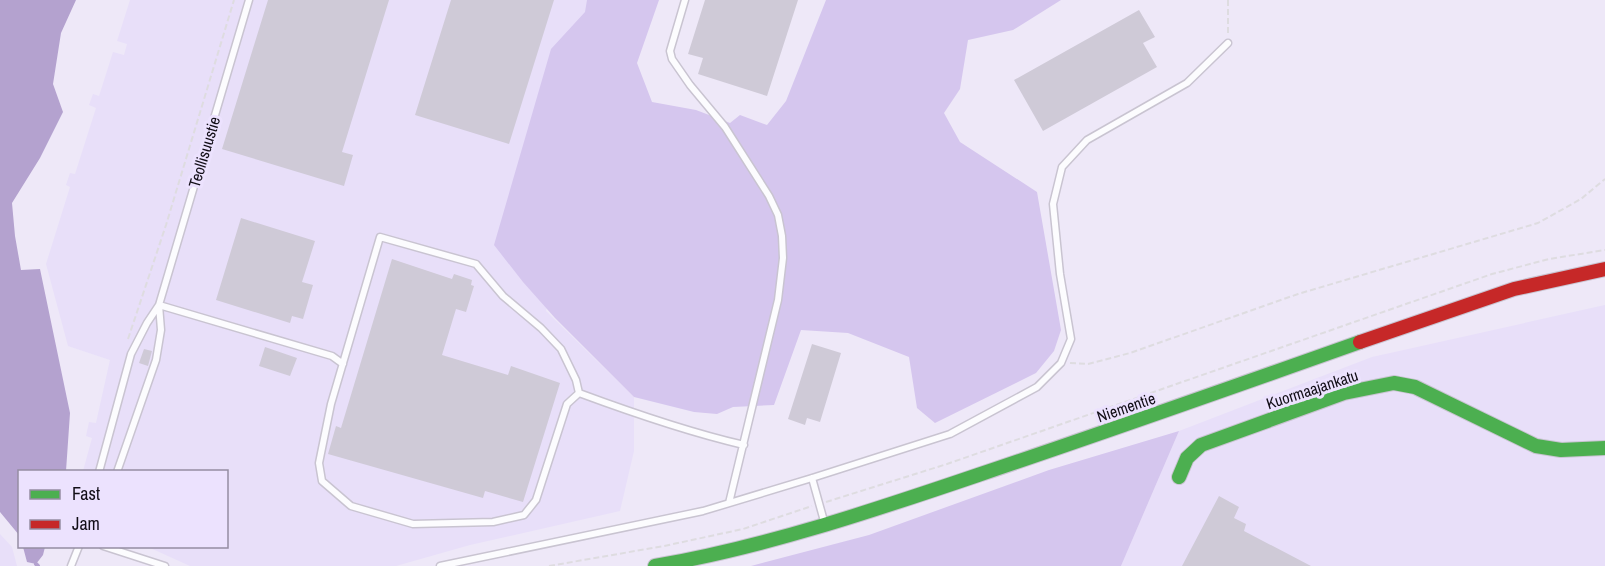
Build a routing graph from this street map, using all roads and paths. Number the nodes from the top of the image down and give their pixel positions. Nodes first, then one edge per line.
1 (234, 0) edge
2 (249, 0) edge
3 (685, 0) edge
4 (1228, 0) edge
5 (1228, 43) joint
6 (1605, 178) edge
7 (1605, 250) edge
8 (1605, 269) edge
9 (159, 305) junction
10 (127, 342) dead end
11 (1061, 363) junction
12 (343, 364) junction
13 (579, 393) junction
14 (744, 445) junction
15 (1605, 448) edge
16 (99, 470) edge
17 (117, 470) edge
18 (1179, 477) dead end
19 (812, 478) junction
20 (729, 503) junction
21 (820, 504) junction
22 (825, 524) junction
23 (78, 548) edge
24 (109, 548) edge
25 (72, 564) edge
26 (165, 566) edge
27 (440, 566) edge
28 (549, 566) edge
29 (655, 566) edge

1 - 10 path
2 - 9 lane, Teollisuustie
3 - 14 lane
4 - 5 path
5 - 11 lane
6 - 11 path
7 - 21 path
8 - 22 main road, Niementie
9 - 12 lane
9 - 16 lane, Teollisuustie
9 - 17 lane, Teollisuustie
11 - 19 lane
12 - 13 lane
12 - 13 lane
13 - 14 lane
14 - 20 lane
15 - 18 main road, Kuormaajankatu
19 - 20 lane
19 - 21 lane
20 - 27 lane
21 - 22 lane
21 - 28 path
22 - 29 main road, Niementie
23 - 25 lane
24 - 26 lane

